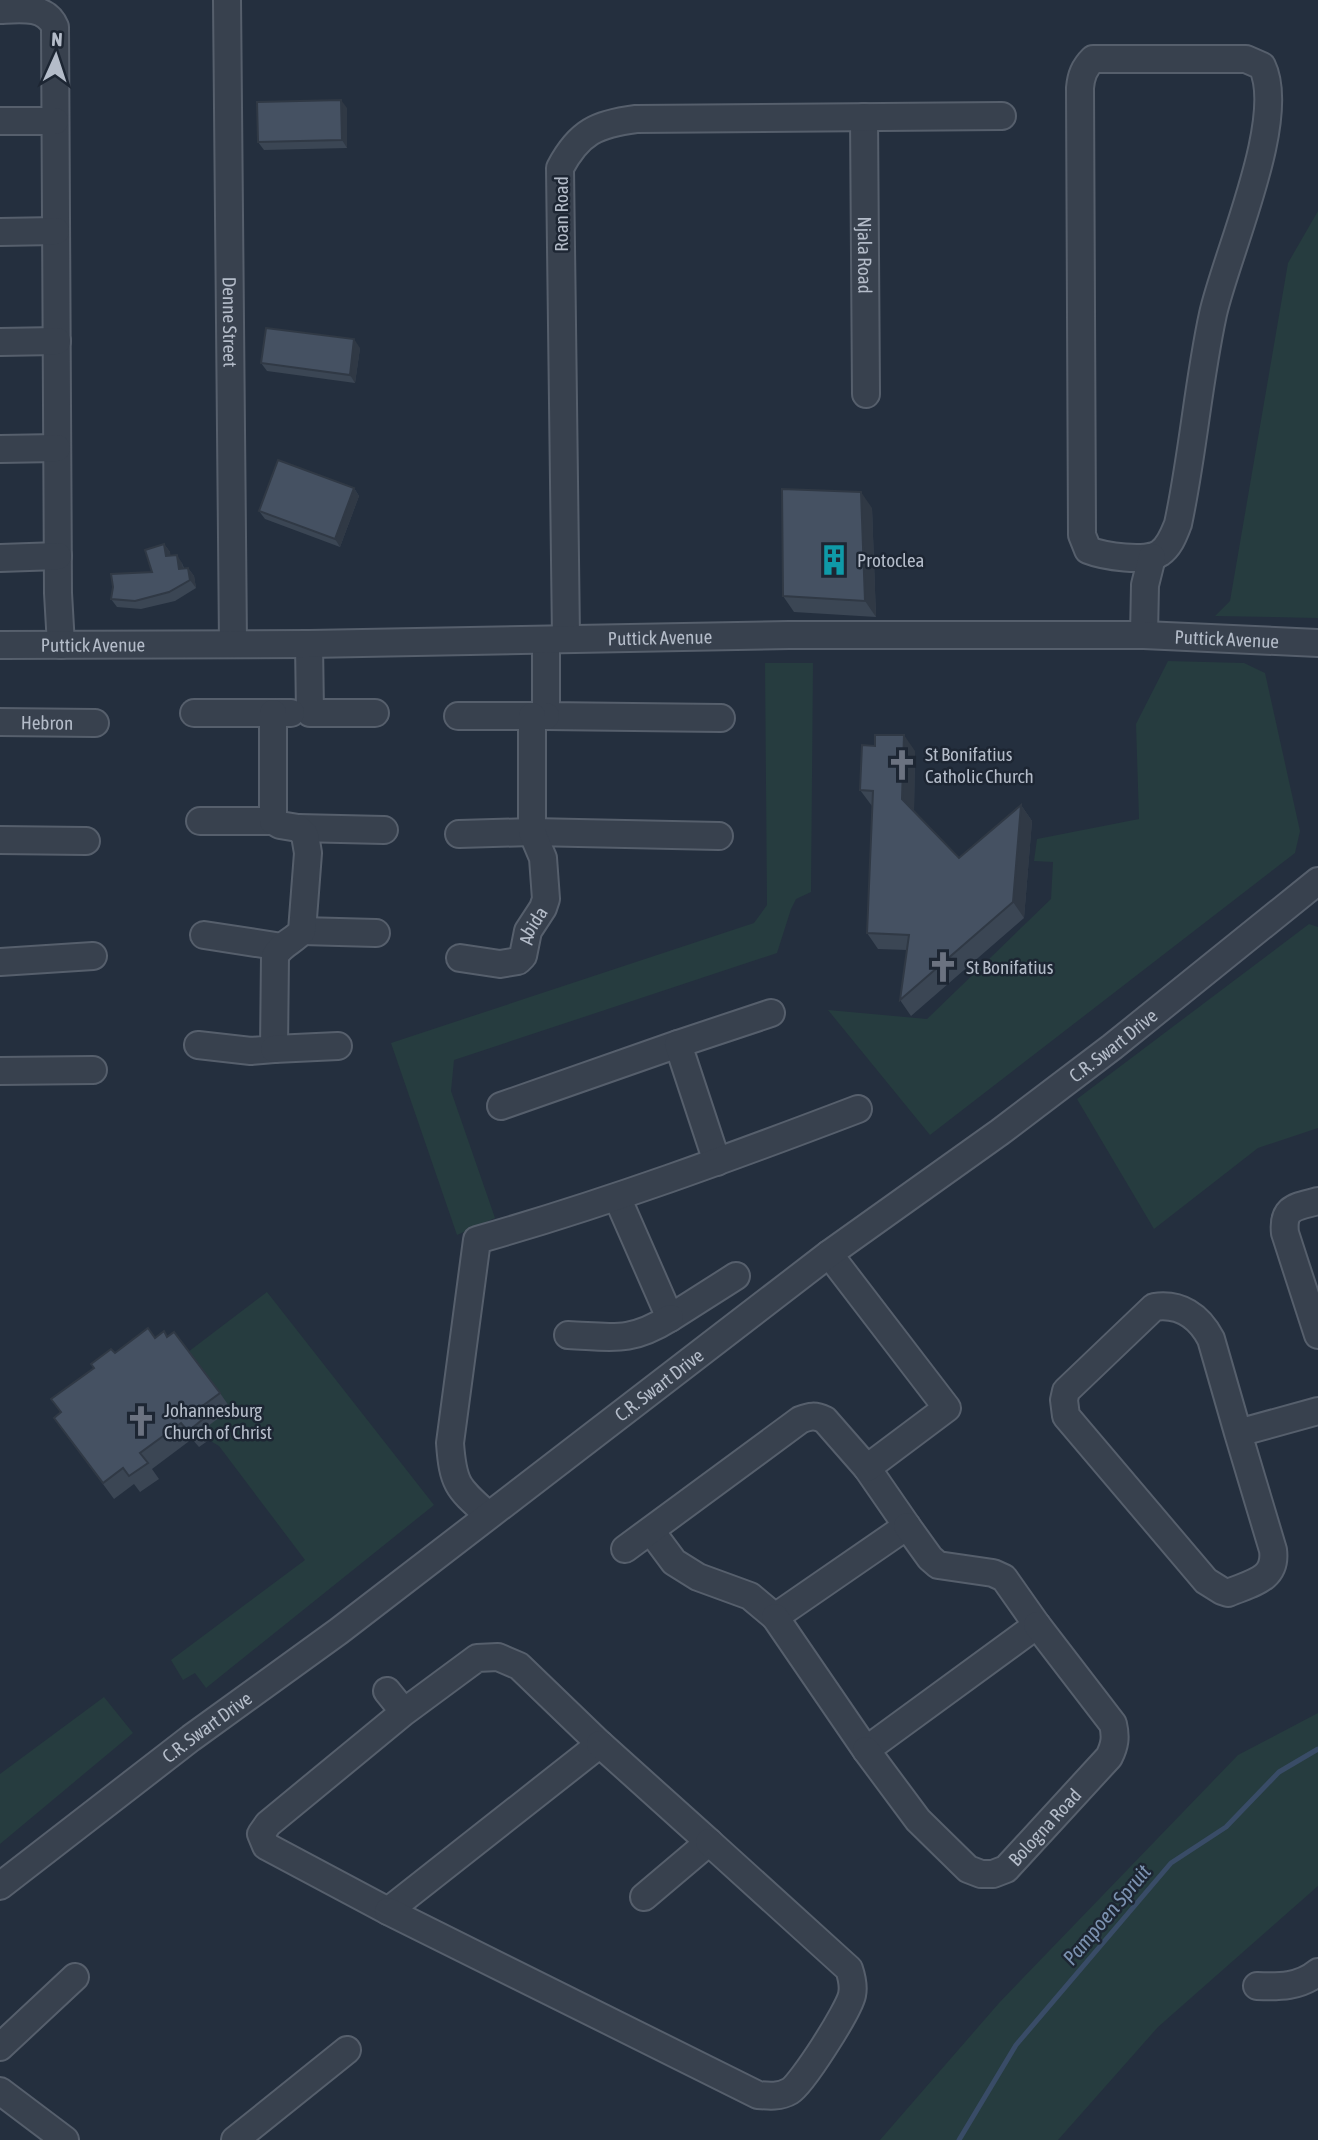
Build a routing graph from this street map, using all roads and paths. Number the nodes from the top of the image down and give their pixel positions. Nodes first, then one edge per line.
1 (227, 0) edge
2 (0, 10) edge
3 (1002, 116) dead end
4 (864, 117) junction
5 (0, 121) edge
6 (55, 121) junction
7 (56, 231) junction
8 (0, 232) edge
9 (57, 341) junction
10 (0, 342) edge
11 (866, 394) dead end
12 (58, 448) junction
13 (0, 449) edge
14 (58, 556) junction
15 (1152, 557) junction
16 (0, 558) edge
17 (1144, 635) junction
18 (556, 639) junction
19 (1318, 643) edge
20 (233, 644) junction
21 (309, 644) junction
22 (0, 645) edge
23 (61, 645) junction
24 (194, 713) dead end
25 (273, 713) junction
26 (310, 713) junction
27 (376, 713) dead end
28 (458, 716) dead end
29 (539, 716) junction
30 (721, 718) dead end
31 (0, 722) edge
32 (95, 723) dead end
33 (200, 821) dead end
34 (273, 821) junction
35 (298, 828) junction
36 (384, 830) dead end
37 (532, 832) junction
38 (459, 834) dead end
39 (719, 836) dead end
40 (0, 840) edge
41 (86, 841) dead end
42 (1312, 890) edge
43 (376, 933) dead end
44 (204, 934) dead end
45 (292, 939) junction
46 (93, 956) dead end
47 (460, 958) dead end
48 (0, 962) edge
49 (771, 1013) dead end
50 (678, 1044) junction
51 (198, 1045) dead end
52 (338, 1046) dead end
53 (274, 1049) junction
54 (93, 1070) dead end
55 (0, 1071) edge
56 (501, 1106) dead end
57 (858, 1109) dead end
58 (717, 1162) junction
59 (617, 1197) junction
60 (1318, 1201) edge
61 (829, 1254) junction
62 (736, 1276) dead end
63 (670, 1318) junction
64 (568, 1335) dead end
65 (1318, 1335) edge
66 (1318, 1410) edge
67 (1238, 1433) junction
68 (867, 1468) junction
69 (488, 1515) junction
70 (907, 1526) junction
71 (651, 1531) junction
72 (625, 1549) dead end
73 (775, 1617) junction
74 (1037, 1625) junction
75 (387, 1690) dead end
76 (404, 1712) junction
77 (600, 1744) junction
78 (866, 1750) junction
79 (709, 1842) junction
80 (0, 1886) edge
81 (645, 1897) dead end
82 (387, 1911) junction
83 (1318, 1972) edge
84 (75, 1977) dead end
85 (1257, 1986) dead end
86 (0, 2047) edge
87 (347, 2050) dead end
88 (0, 2091) edge
89 (65, 2140) edge
90 (235, 2140) edge

1 - 20 street, Denne Street
2 - 6 street
3 - 4 street, Roan Road
4 - 11 street, Njala Road
4 - 18 street, Roan Road
5 - 6 street
6 - 7 street
7 - 8 street
7 - 9 street
9 - 10 street
9 - 12 street
12 - 13 street
12 - 14 street
14 - 16 street
14 - 23 street
15 - 15 street
15 - 17 street
17 - 18 street, Puttick Avenue
17 - 19 street, Puttick Avenue
18 - 21 street, Puttick Avenue
18 - 29 street, Abida
20 - 21 street, Puttick Avenue
20 - 23 street, Puttick Avenue
21 - 26 street
22 - 23 street, Puttick Avenue
24 - 25 street
25 - 26 street
25 - 34 street
26 - 27 street
28 - 29 street
29 - 30 street
29 - 37 street, Abida
31 - 32 street, Hebron
33 - 34 street
34 - 35 street
35 - 36 street
35 - 45 street
37 - 38 street
37 - 39 street
37 - 47 street, Abida
40 - 41 street
42 - 61 street, C.R. Swart Drive
43 - 45 street
44 - 45 street
45 - 53 street
46 - 48 street
49 - 50 street
50 - 56 street
50 - 58 street
51 - 53 street
52 - 53 street
54 - 55 street
57 - 58 street
58 - 59 street
59 - 63 street
59 - 69 street
60 - 65 street
61 - 68 street
61 - 69 street, C.R. Swart Drive
62 - 63 street
63 - 64 street
66 - 67 street
67 - 67 street
68 - 70 street, Bologna Road
68 - 71 street, Bologna Road
69 - 80 street, C.R. Swart Drive
70 - 73 street
70 - 74 street, Bologna Road
71 - 72 street, Bologna Road
71 - 73 street, Bologna Road
73 - 78 street, Bologna Road
74 - 78 street
74 - 78 street, Bologna Road
75 - 76 street
76 - 77 street
76 - 82 street
77 - 79 street
77 - 82 street
79 - 81 street
79 - 82 street
83 - 85 street
84 - 86 street
87 - 90 street
88 - 89 street

